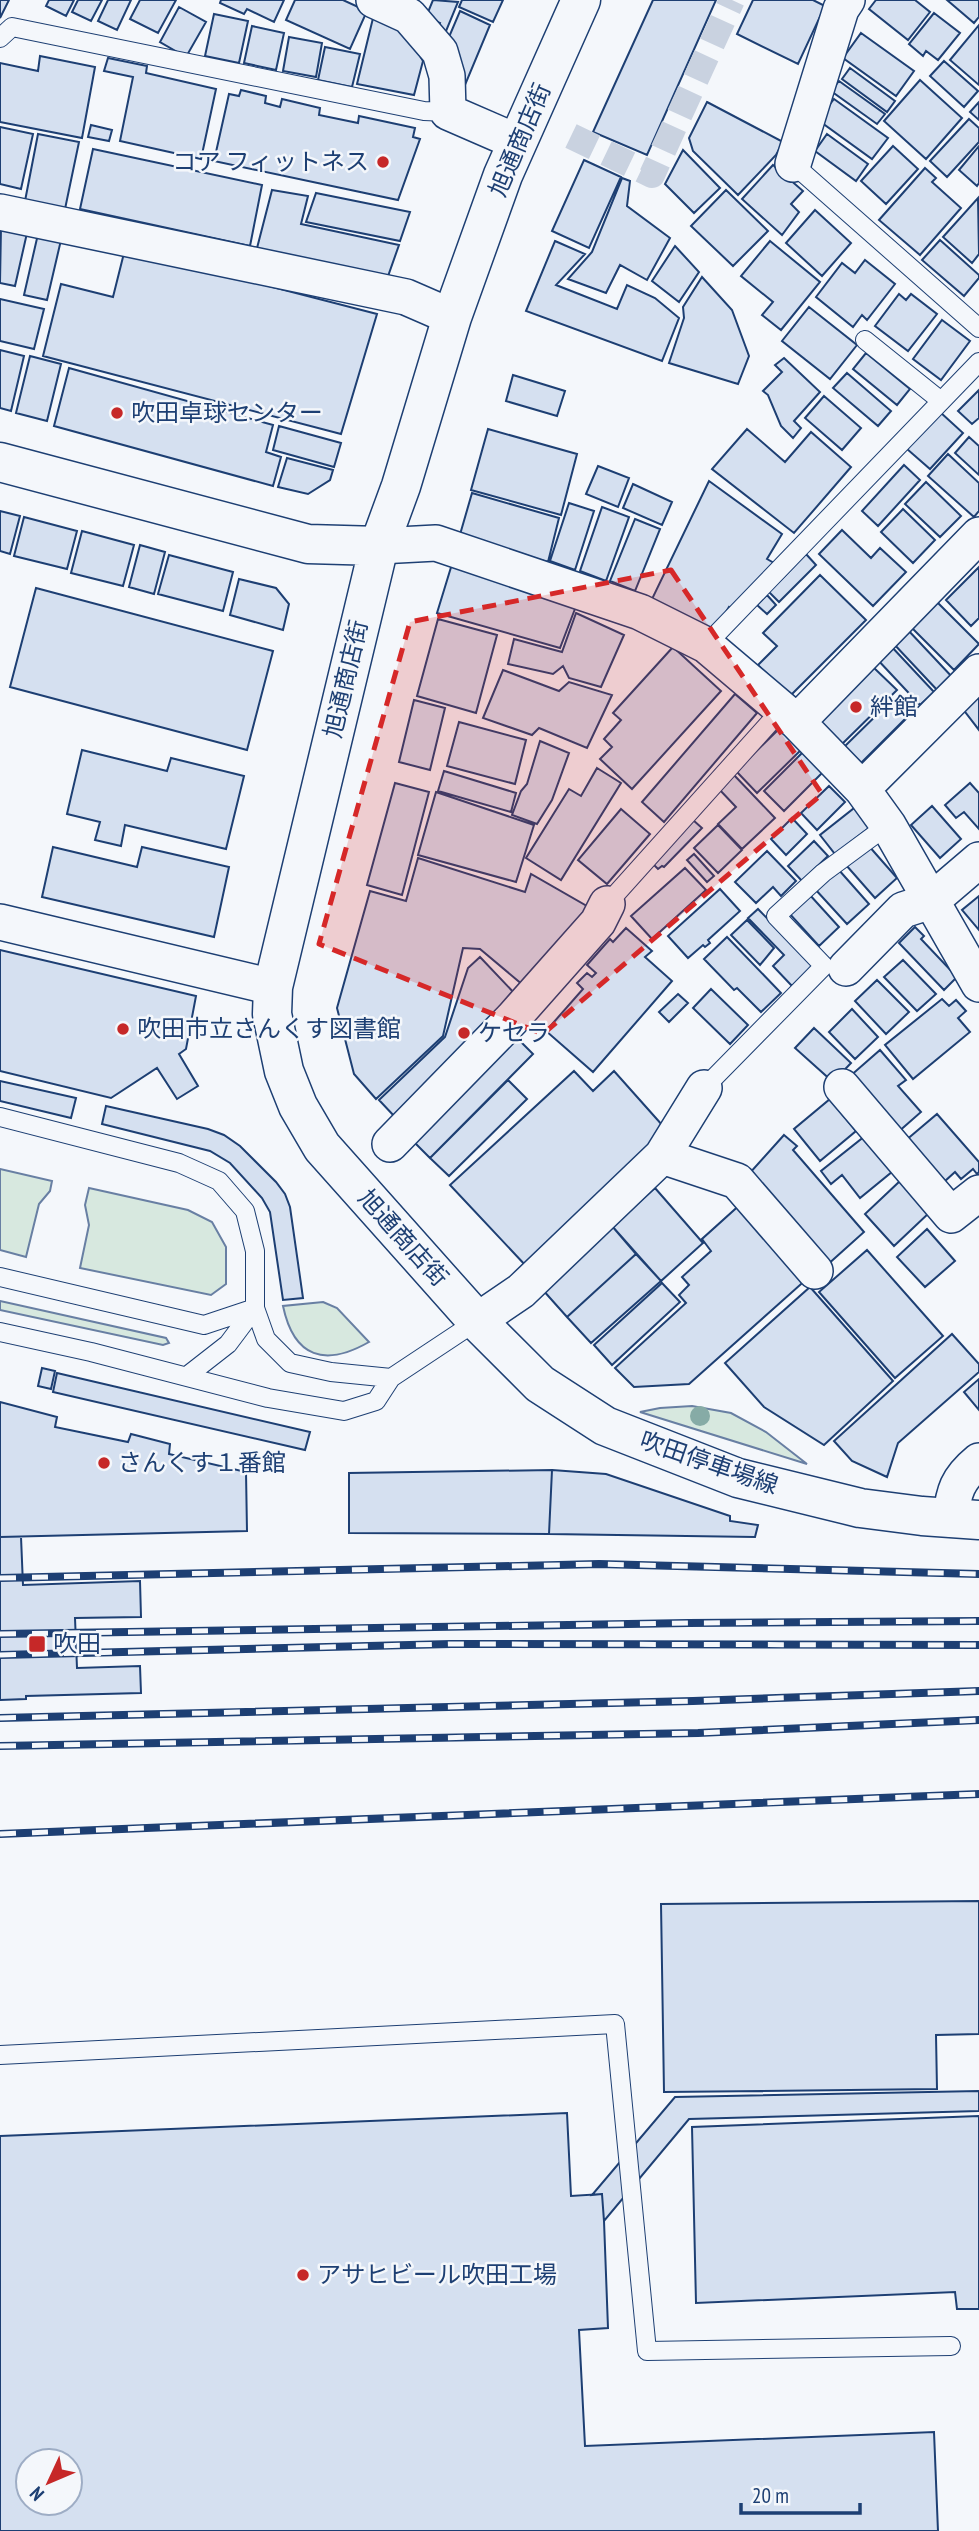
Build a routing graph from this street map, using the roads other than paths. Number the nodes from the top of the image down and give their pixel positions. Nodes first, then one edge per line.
1 (581, 0) edge
2 (847, 0) edge
3 (387, 3) edge
4 (0, 38) edge
5 (448, 112) junction
6 (517, 142) junction
7 (793, 164) joint
8 (0, 212) edge
9 (452, 317) junction
10 (979, 328) edge
11 (865, 340) dead end
12 (979, 362) edge
13 (941, 401) junction
14 (0, 463) edge
15 (979, 536) edge
16 (379, 546) junction
17 (706, 645) junction
18 (979, 672) edge
19 (790, 716) junction
20 (862, 789) junction
21 (888, 825) junction
22 (979, 860) edge
23 (931, 901) junction
24 (607, 904) joint
25 (0, 922) edge
26 (846, 968) dead end
27 (979, 984) edge
28 (273, 987) junction
29 (842, 1087) dead end
30 (704, 1088) joint
31 (0, 1117) edge
32 (390, 1144) dead end
33 (663, 1156) junction
34 (979, 1193) edge
35 (815, 1271) dead end
36 (0, 1277) edge
37 (255, 1308) junction
38 (477, 1321) junction
39 (0, 1332) edge
40 (187, 1376) junction
41 (391, 1378) junction
42 (979, 1461) edge
43 (964, 1519) edge
44 (0, 2055) edge
45 (951, 2346) dead end

1 - 6 street, 旭通商店街
2 - 7 street
3 - 5 street
4 - 5 lane
5 - 6 street
6 - 9 street, 旭通商店街
7 - 10 lane
8 - 9 street
9 - 16 street, 旭通商店街
11 - 13 lane
12 - 13 lane
13 - 17 lane
14 - 16 street
15 - 19 street
16 - 17 street
16 - 28 street, 旭通商店街
17 - 19 street
18 - 20 street
19 - 20 street
19 - 24 lane
20 - 21 street
21 - 23 street
21 - 30 lane
22 - 23 street
23 - 26 street
23 - 27 street
24 - 32 street
25 - 28 street
28 - 38 street, 旭通商店街
29 - 34 street
30 - 33 street
31 - 37 lane
33 - 35 street
33 - 38 street
36 - 37 lane
37 - 40 lane
37 - 41 lane
38 - 41 lane
38 - 43 street, 吹田停車場線
39 - 40 lane
40 - 41 lane
42 - 43 street
44 - 45 lane

